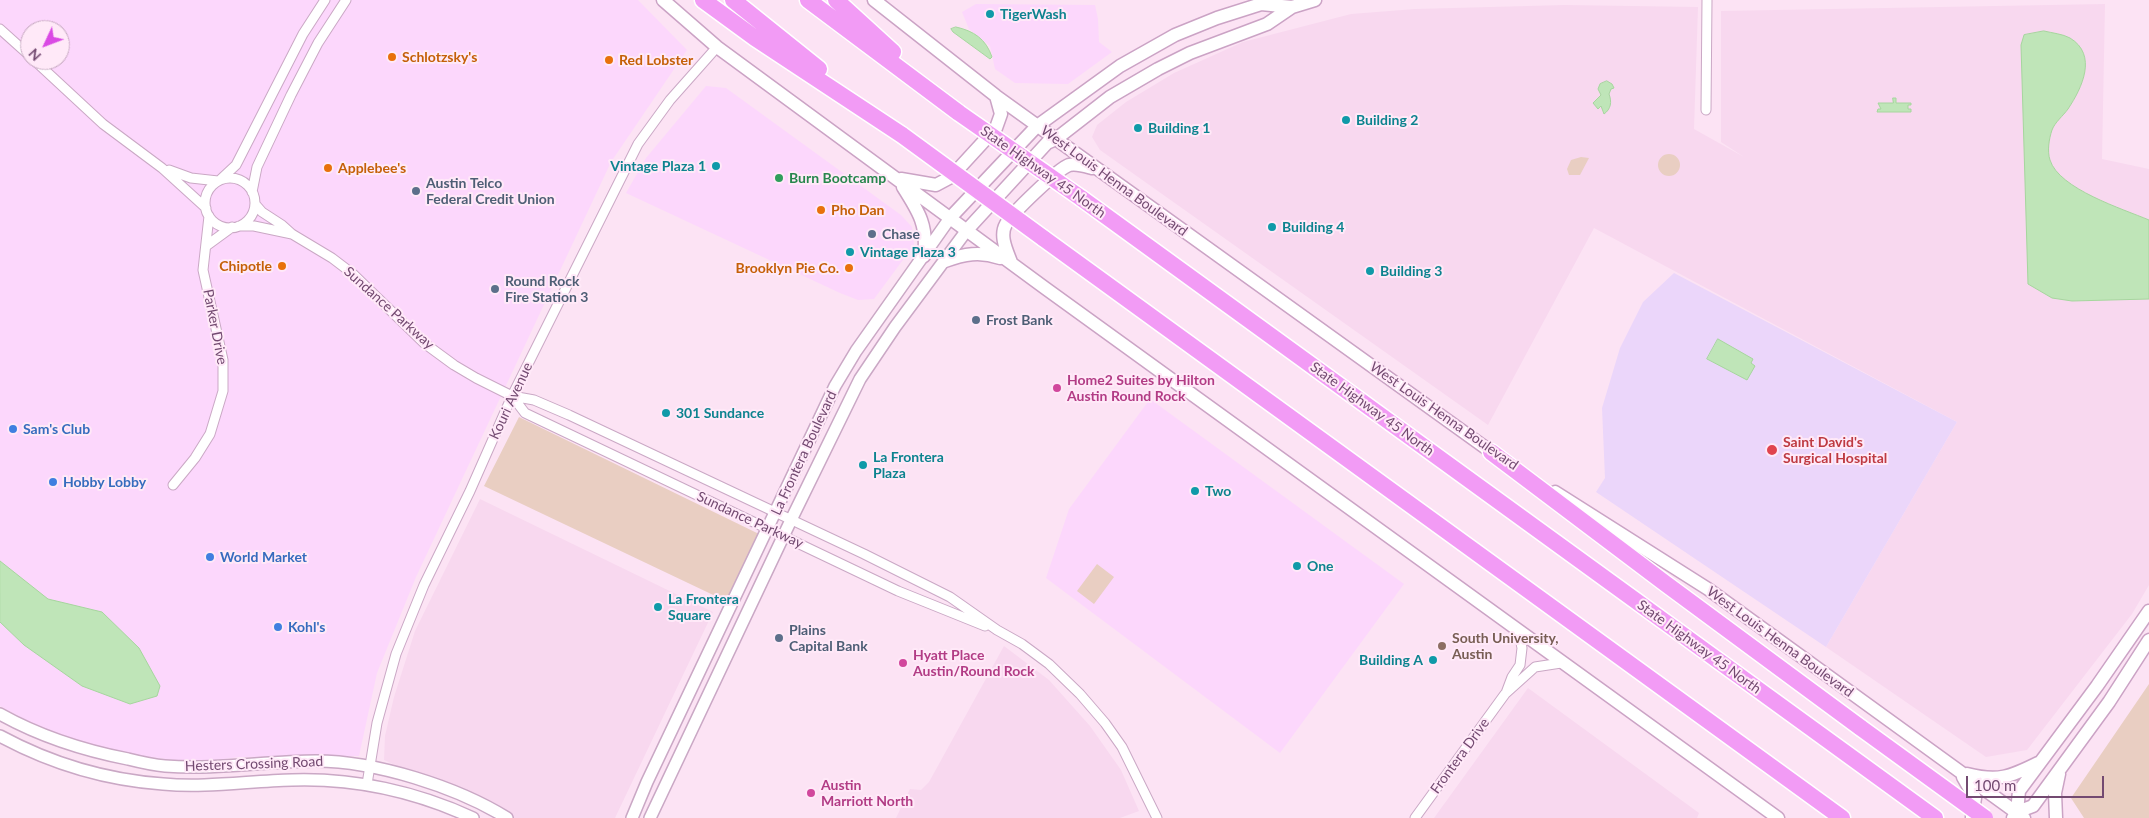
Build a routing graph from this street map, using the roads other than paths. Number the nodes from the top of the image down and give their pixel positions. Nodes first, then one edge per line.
1 (325, 0) edge
2 (346, 0) edge
3 (663, 0) edge
4 (703, 0) edge
5 (733, 0) edge
6 (808, 0) edge
7 (836, 0) edge
8 (874, 0) edge
9 (1315, 0) edge
10 (1707, 0) edge
11 (1292, 7) junction
12 (0, 29) edge
13 (1162, 42) junction
14 (717, 46) junction
15 (20, 47) edge
16 (1173, 61) junction
17 (45, 70) edge
18 (276, 87) junction
19 (291, 95) junction
20 (996, 96) junction
21 (1706, 110) dead end
22 (960, 112) junction
23 (1037, 126) junction
24 (902, 135) junction
25 (1056, 139) junction
26 (162, 168) junction
27 (1096, 168) junction
28 (898, 178) junction
29 (220, 180) junction
30 (252, 192) junction
31 (255, 204) junction
32 (207, 212) junction
33 (950, 218) junction
34 (235, 227) junction
35 (967, 230) junction
36 (292, 234) junction
37 (206, 246) junction
38 (924, 256) junction
39 (945, 261) junction
40 (1011, 262) junction
41 (512, 396) junction
42 (1491, 452) junction
43 (172, 485) dead end
44 (776, 512) junction
45 (791, 520) junction
46 (768, 528) junction
47 (783, 536) junction
48 (2149, 611) edge
49 (997, 630) junction
50 (1519, 633) junction
51 (2149, 640) edge
52 (1561, 663) junction
53 (1506, 694) junction
54 (0, 714) edge
55 (0, 736) edge
56 (2038, 763) junction
57 (371, 768) junction
58 (2060, 770) junction
59 (1961, 773) junction
60 (367, 784) junction
61 (1810, 796) junction
62 (2018, 816) edge
63 (473, 818) edge
64 (507, 818) edge
65 (632, 818) edge
66 (650, 818) edge
67 (1157, 818) edge
68 (1415, 818) edge
69 (1778, 818) edge
70 (1834, 818) edge
71 (1842, 818) edge
72 (1935, 818) edge
73 (1972, 818) edge
74 (1986, 818) edge
75 (2056, 818) edge

1 - 18 street
2 - 19 street
3 - 14 main road
4 - 24 highway
5 - 24 highway
6 - 22 highway, State Highway 45 North
7 - 22 highway
8 - 20 main road, West Louis Henna Boulevard
9 - 11 main road
10 - 21 street
11 - 13 main road, La Frontera Boulevard
11 - 16 main road, La Frontera Boulevard
12 - 15 street
13 - 16 main road
13 - 23 main road, La Frontera Boulevard
14 - 28 main road
14 - 41 street, Kouri Avenue
16 - 25 main road, La Frontera Boulevard
17 - 26 street
18 - 19 street
18 - 29 street
19 - 30 street
20 - 23 main road, West Louis Henna Boulevard
20 - 28 main road
22 - 72 highway, State Highway 45 North, bridge
23 - 25 main road, West Louis Henna Boulevard
23 - 33 main road, La Frontera Boulevard
24 - 61 highway, bridge
25 - 27 main road, West Louis Henna Boulevard
25 - 35 main road, La Frontera Boulevard
26 - 29 street
26 - 32 street
27 - 40 main road
27 - 42 main road, West Louis Henna Boulevard
28 - 33 main road
28 - 38 main road
29 - 30 street
29 - 32 street
30 - 31 street
31 - 34 street
31 - 36 street, Sundance Parkway
32 - 34 street
32 - 37 street, Parker Drive
33 - 35 main road
33 - 38 street, La Frontera Boulevard
34 - 36 street, Sundance Parkway
34 - 37 street
35 - 39 street, La Frontera Boulevard
35 - 40 main road
36 - 41 street, Sundance Parkway
37 - 43 street, Parker Drive
38 - 44 street, La Frontera Boulevard
39 - 40 main road
39 - 45 street, La Frontera Boulevard
40 - 50 main road
41 - 44 street, Sundance Parkway
41 - 46 street, Sundance Parkway
41 - 57 street, Kouri Avenue
42 - 59 main road, West Louis Henna Boulevard
42 - 74 highway, bridge
44 - 45 street, Sundance Parkway
44 - 46 street, La Frontera Boulevard
45 - 47 street, La Frontera Boulevard
45 - 49 street, Sundance Parkway
46 - 47 street, Sundance Parkway
46 - 65 street, La Frontera Boulevard
47 - 49 street, Sundance Parkway
47 - 66 street, La Frontera Boulevard
48 - 56 main road
49 - 67 street, Sundance Parkway
50 - 52 main road
50 - 53 street
51 - 58 main road
52 - 53 street
52 - 69 main road
53 - 68 street, Frontera Drive
54 - 57 street, Hesters Crossing Road
55 - 60 street, Hesters Crossing Road
56 - 59 main road
56 - 62 main road
57 - 60 street, Kouri Avenue
57 - 64 street, Hesters Crossing Road
58 - 62 main road
58 - 75 main road
59 - 62 main road, West Louis Henna Boulevard
59 - 73 main road
60 - 63 street, Hesters Crossing Road
61 - 70 highway
61 - 71 highway

